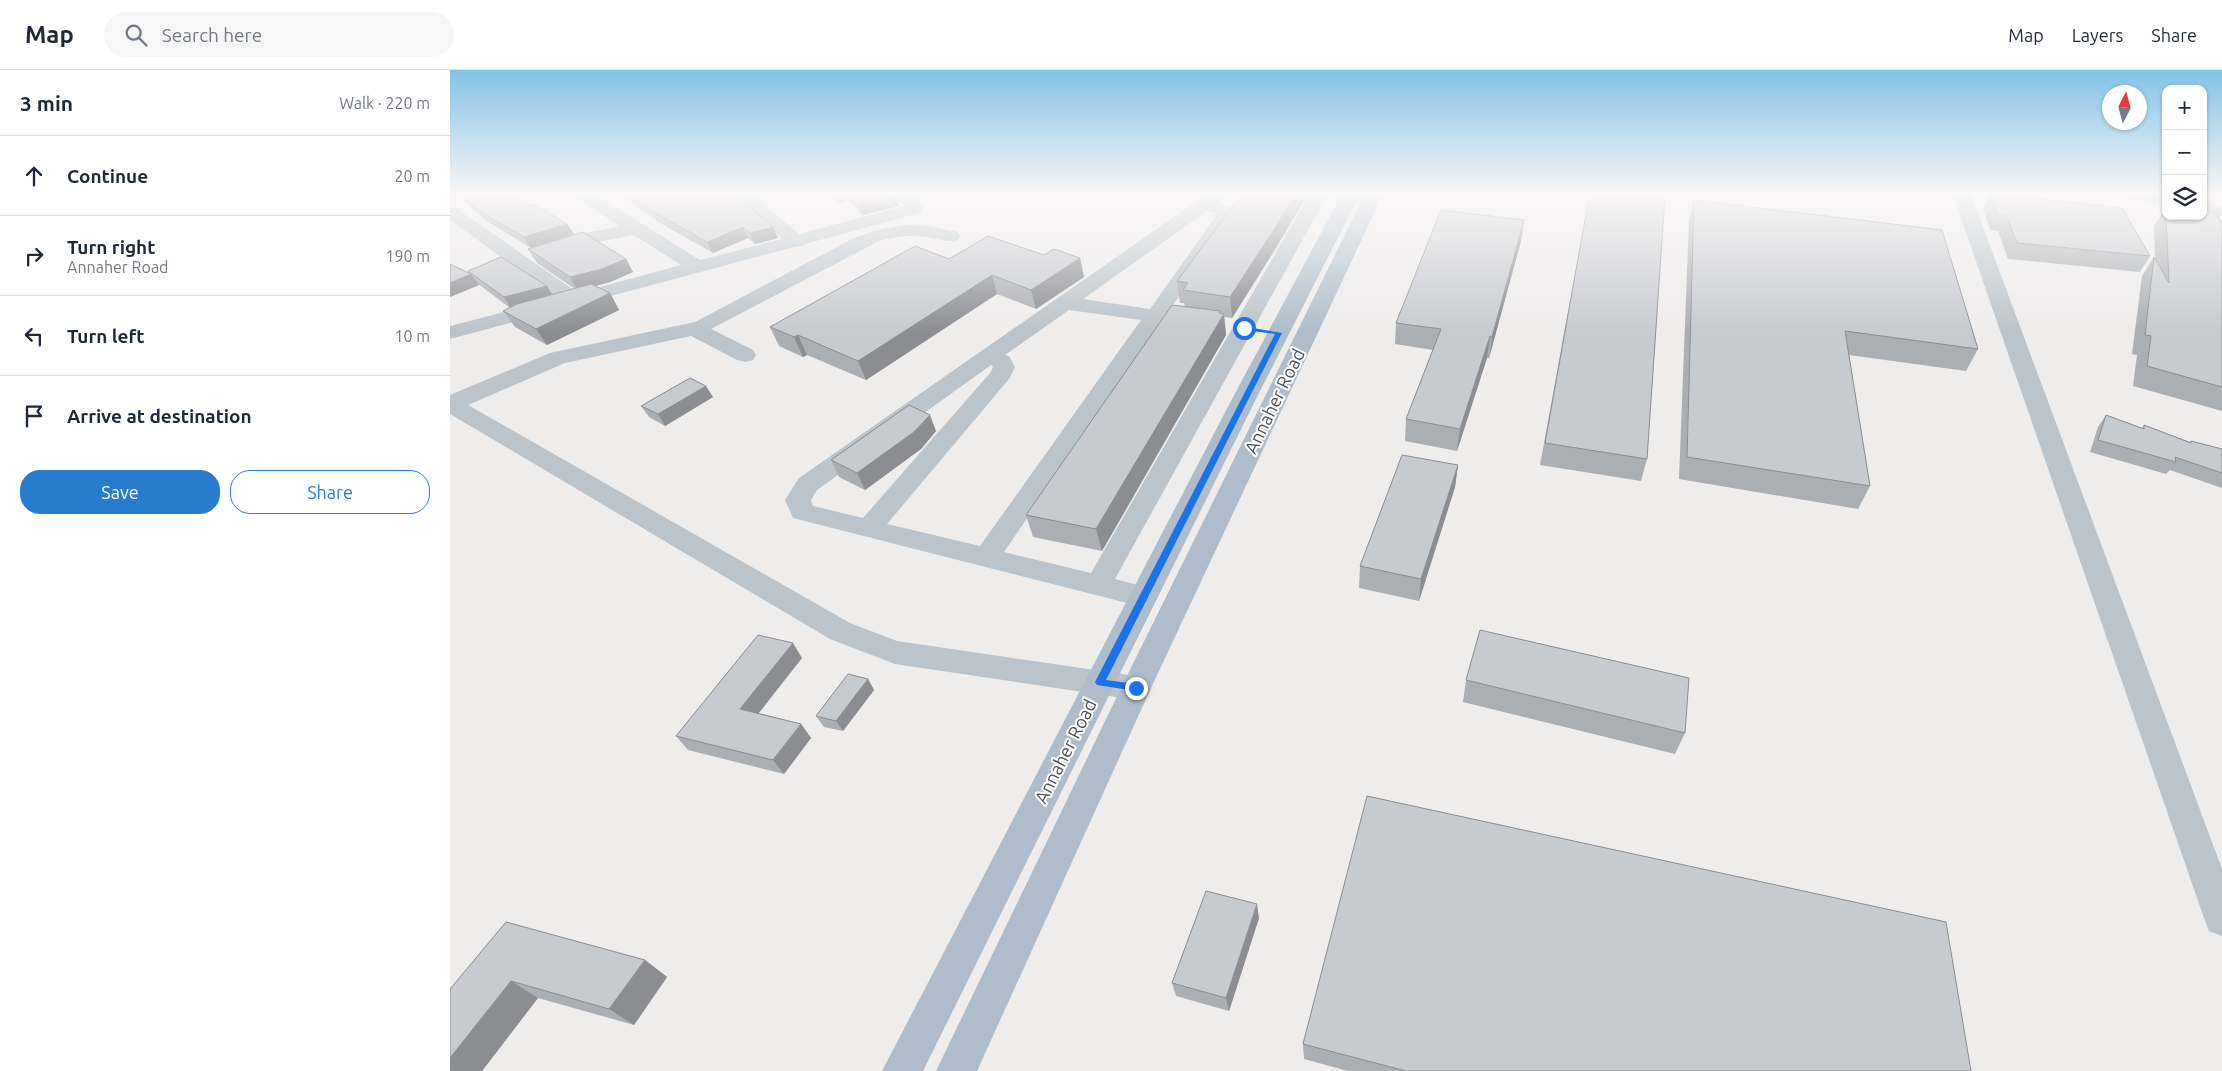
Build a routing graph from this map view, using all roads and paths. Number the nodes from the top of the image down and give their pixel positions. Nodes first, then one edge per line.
1 (488, 239) edge
2 (586, 239) edge
3 (652, 239) edge
4 (793, 239) edge
5 (809, 239) edge
6 (869, 239) edge
7 (1155, 239) edge
8 (1209, 239) edge
9 (1290, 239) edge
10 (1328, 239) edge
11 (1352, 239) edge
12 (1978, 239) edge
13 (797, 242) junction
14 (518, 260) junction
15 (699, 268) junction
16 (575, 300) junction
17 (1064, 303) junction
18 (1155, 316) junction
19 (1194, 321) edge
20 (1234, 326) junction
21 (694, 329) junction
22 (1279, 333) junction
23 (450, 334) edge
24 (745, 355) dead end
25 (988, 357) junction
26 (450, 404) edge
27 (868, 529) junction
28 (986, 558) junction
29 (1098, 585) junction
30 (1143, 596) junction
31 (1100, 682) junction
32 (1136, 688) junction
33 (2222, 918) edge
34 (902, 1071) edge
35 (956, 1071) edge

1 - 14 street
2 - 14 street
3 - 15 street
4 - 13 street
5 - 13 street
6 - 21 street
7 - 17 street
8 - 18 street
9 - 20 street
10 - 22 main road, Annaher Road
11 - 32 main road, Annaher Road
12 - 33 street
13 - 15 street
14 - 16 street
15 - 16 street
16 - 23 street
17 - 18 street
17 - 25 street
18 - 19 street
18 - 28 street
20 - 22 street
20 - 29 street
21 - 24 street
21 - 26 street
22 - 30 main road, Annaher Road
25 - 27 street
25 - 27 street
26 - 31 street
27 - 28 street
28 - 29 street
29 - 30 street
30 - 31 main road, Annaher Road
31 - 32 street
31 - 34 main road, Annaher Road
32 - 35 main road, Annaher Road

